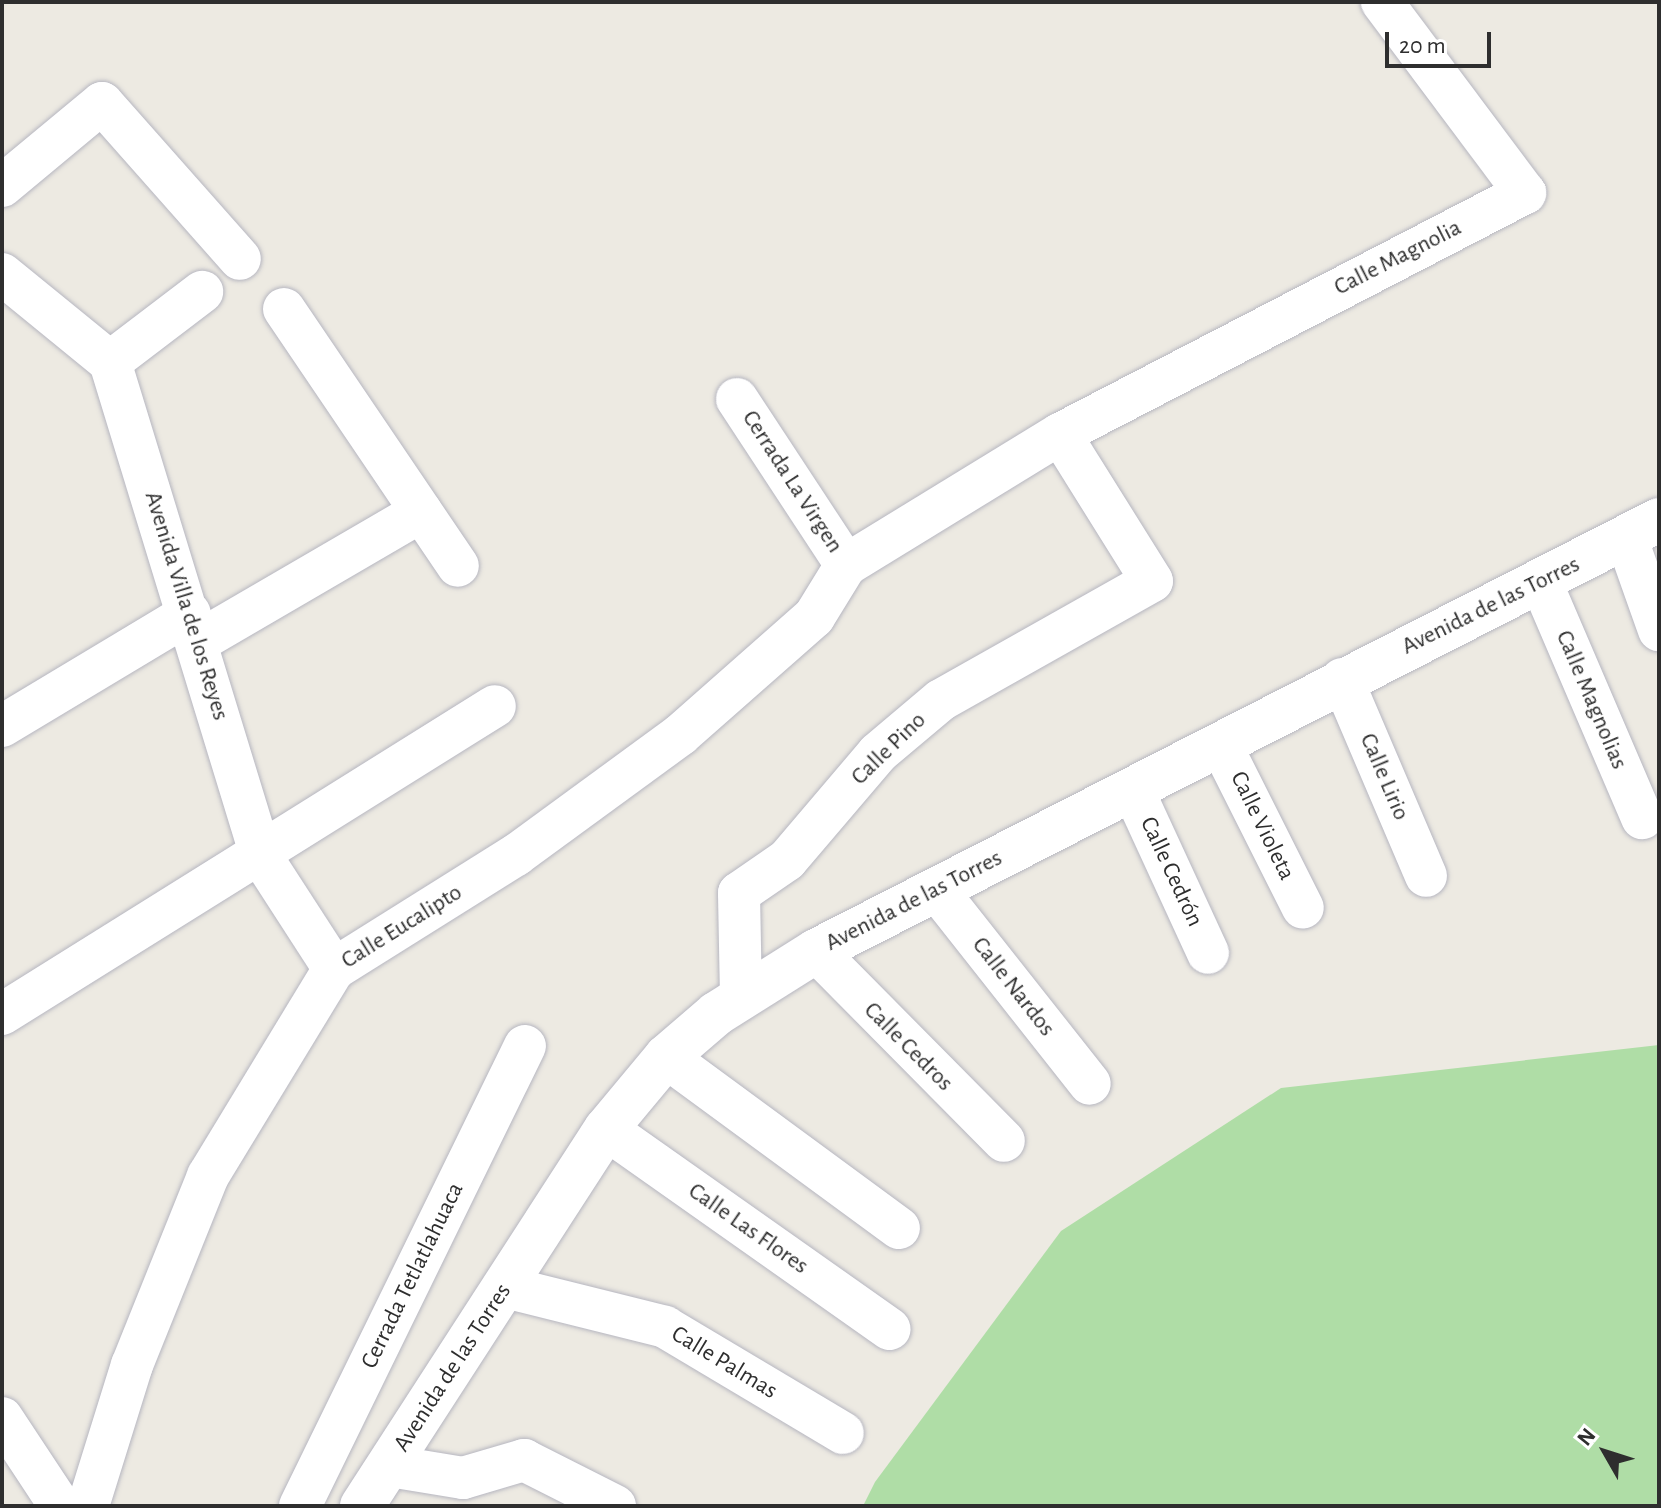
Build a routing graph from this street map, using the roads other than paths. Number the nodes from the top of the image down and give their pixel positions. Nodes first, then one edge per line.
1 (1382, 2) edge
2 (2, 186) edge
3 (240, 259) dead end
4 (2, 274) edge
5 (202, 292) dead end
6 (284, 309) dead end
7 (110, 362) junction
8 (737, 399) dead end
9 (1060, 434) junction
10 (421, 512) junction
11 (1643, 528) edge
12 (846, 565) junction
13 (458, 566) dead end
14 (1541, 582) junction
15 (194, 627) junction
16 (1659, 630) edge
17 (1342, 679) junction
18 (495, 706) dead end
19 (2, 726) edge
20 (1221, 745) junction
21 (1134, 792) junction
22 (1642, 818) dead end
23 (261, 856) junction
24 (1426, 876) dead end
25 (936, 889) junction
26 (1303, 908) dead end
27 (816, 951) junction
28 (1208, 953) dead end
29 (334, 969) junction
30 (741, 998) junction
31 (2, 1014) edge
32 (525, 1046) dead end
33 (666, 1057) junction
34 (1090, 1084) dead end
35 (606, 1129) junction
36 (1004, 1141) dead end
37 (899, 1228) dead end
38 (505, 1287) junction
39 (889, 1329) dead end
40 (2, 1418) edge
41 (843, 1433) dead end
42 (390, 1466) junction
43 (60, 1506) edge
44 (88, 1506) edge
45 (300, 1506) edge
46 (362, 1506) edge
47 (615, 1506) edge

1 - 9 street, Calle Magnolia
2 - 3 street
4 - 7 street
5 - 7 street
6 - 10 street
7 - 15 street, Avenida Villa de los Reyes
8 - 12 street, Cerrada La Virgen
9 - 12 street, Calle Magnolia
9 - 30 street, Calle Pino
10 - 13 street
10 - 15 street
11 - 14 main road, Avenida de las Torres
11 - 16 street
12 - 29 street, Calle Eucalipto
14 - 17 main road, Avenida de las Torres
14 - 22 street, Calle Magnolias
15 - 19 street
15 - 23 street, Avenida Villa de los Reyes
17 - 20 main road, Avenida de las Torres
17 - 24 street, Calle Lirio
18 - 23 street
20 - 21 main road, Avenida de las Torres
20 - 26 street, Calle Violeta
21 - 25 main road, Avenida de las Torres
21 - 28 street, Calle Cedrón
23 - 29 street, Avenida Villa de los Reyes
23 - 31 street
25 - 27 main road, Avenida de las Torres
25 - 34 street, Calle Nardos
27 - 30 main road, Avenida de las Torres
27 - 36 street, Calle Cedros
29 - 44 street, Calle Eucalipto
30 - 33 main road, Avenida de las Torres
32 - 45 street, Cerrada Tetlatlahuaca
33 - 35 main road, Avenida de las Torres
33 - 37 street
35 - 38 main road, Avenida de las Torres
35 - 39 street, Calle Las Flores
38 - 41 street, Calle Palmas
38 - 42 main road, Avenida de las Torres
40 - 43 street
42 - 46 main road, Avenida de las Torres
42 - 47 street

